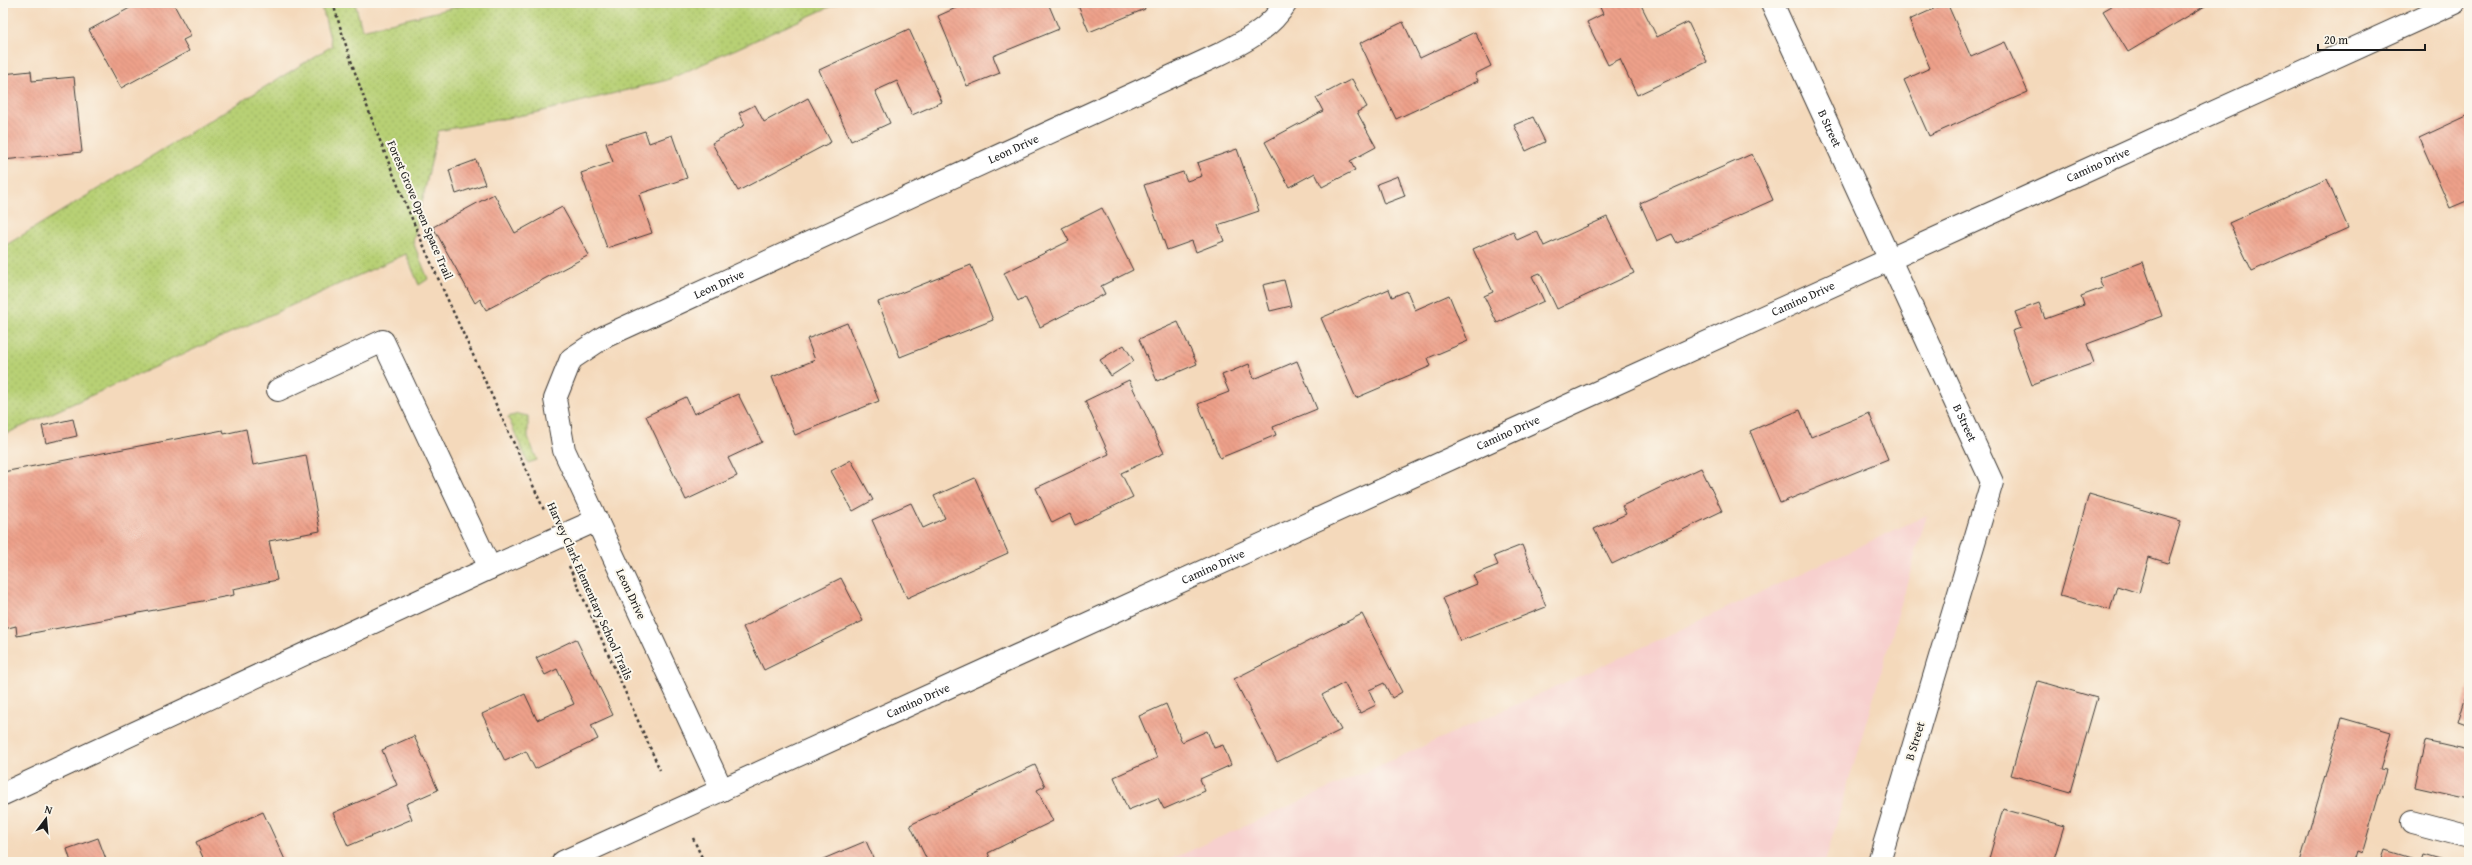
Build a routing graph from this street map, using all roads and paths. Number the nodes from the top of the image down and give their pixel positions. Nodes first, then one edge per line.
1 (333, 3) edge
2 (1286, 3) edge
3 (1772, 3) edge
4 (2454, 3) edge
5 (1891, 259) junction
6 (278, 390) dead end
7 (504, 420) joint
8 (597, 520) junction
9 (557, 538) junction
10 (490, 568) junction
11 (660, 770) dead end
12 (722, 790) junction
13 (3, 794) edge
14 (2412, 822) dead end
15 (2469, 837) edge
16 (693, 838) dead end
17 (563, 862) edge
18 (704, 862) edge
19 (1879, 862) edge

1 - 7 path, Forest Grove Open Space Trail
2 - 8 street, Leon Drive
3 - 5 street, B Street
4 - 5 street, Camino Drive
5 - 12 street, Camino Drive
5 - 19 street, B Street
6 - 10 street
7 - 9 path, Harvey Clark Elementary School Trails
8 - 9 street
8 - 12 street, Leon Drive
9 - 10 street
9 - 11 path, Harvey Clark Elementary School Trails
10 - 13 street
12 - 17 street, Camino Drive
14 - 15 street
16 - 18 path

